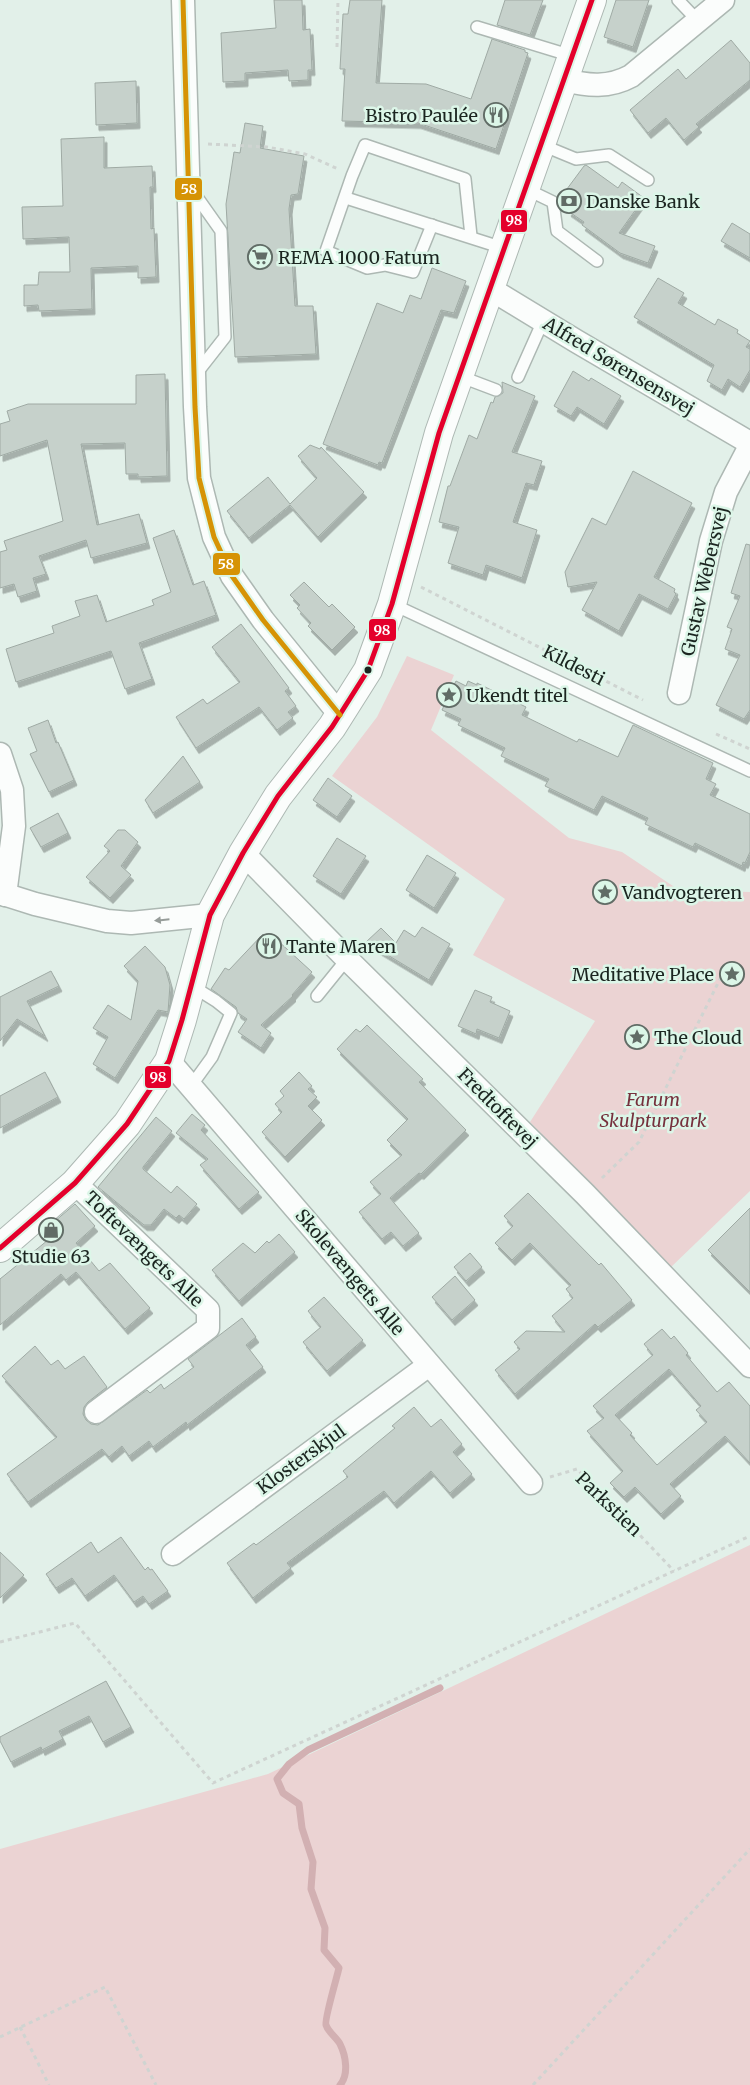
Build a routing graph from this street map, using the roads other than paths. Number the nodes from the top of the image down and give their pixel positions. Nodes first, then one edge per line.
1 (183, 0) edge
2 (592, 0) edge
3 (678, 0) edge
4 (723, 0) edge
5 (698, 21) junction
6 (477, 27) dead end
7 (568, 68) junction
8 (542, 145) junction
9 (648, 180) dead end
10 (189, 186) junction
11 (526, 188) junction
12 (346, 198) junction
13 (432, 225) junction
14 (470, 236) junction
15 (503, 248) junction
16 (597, 261) dead end
17 (490, 288) junction
18 (542, 321) junction
19 (459, 376) junction
20 (194, 377) junction
21 (518, 377) dead end
22 (496, 390) dead end
23 (750, 444) edge
24 (392, 604) junction
25 (679, 693) dead end
26 (340, 715) junction
27 (0, 754) edge
28 (750, 771) edge
29 (244, 853) junction
30 (3, 894) edge
31 (210, 915) junction
32 (347, 959) junction
33 (190, 985) junction
34 (318, 996) dead end
35 (169, 1061) junction
36 (191, 1086) junction
37 (75, 1183) junction
38 (0, 1248) edge
39 (429, 1365) junction
40 (750, 1366) edge
41 (96, 1412) dead end
42 (531, 1483) road end
43 (173, 1554) dead end

1 - 10 street
2 - 7 street
3 - 5 lane
4 - 5 street
5 - 7 street
6 - 7 lane
7 - 8 street
8 - 9 lane
8 - 11 street
10 - 20 street
10 - 20 lane
11 - 15 street
11 - 16 lane
12 - 13 lane
12 - 13 lane
12 - 14 lane
13 - 14 lane
14 - 15 lane
15 - 17 street
17 - 18 street, Alfred Sørensensvej
17 - 19 street
18 - 21 lane
18 - 23 street, Alfred Sørensensvej
19 - 22 lane
19 - 24 street
20 - 26 street
23 - 25 street, Gustav Webersvej
24 - 26 street
24 - 28 lane
26 - 29 street
27 - 30 street
29 - 31 street
29 - 32 street, Fredtoftevej
31 -> 30 street
31 - 33 street
32 - 34 lane
32 - 40 street, Fredtoftevej
33 - 35 street
33 - 36 lane
35 - 36 street, Skolevængets Alle
35 - 37 street
36 - 39 street, Skolevængets Alle
37 - 38 street
37 - 41 street, Toftevængets Alle
39 - 42 street, Skolevængets Alle
39 - 43 street, Klosterskjul

